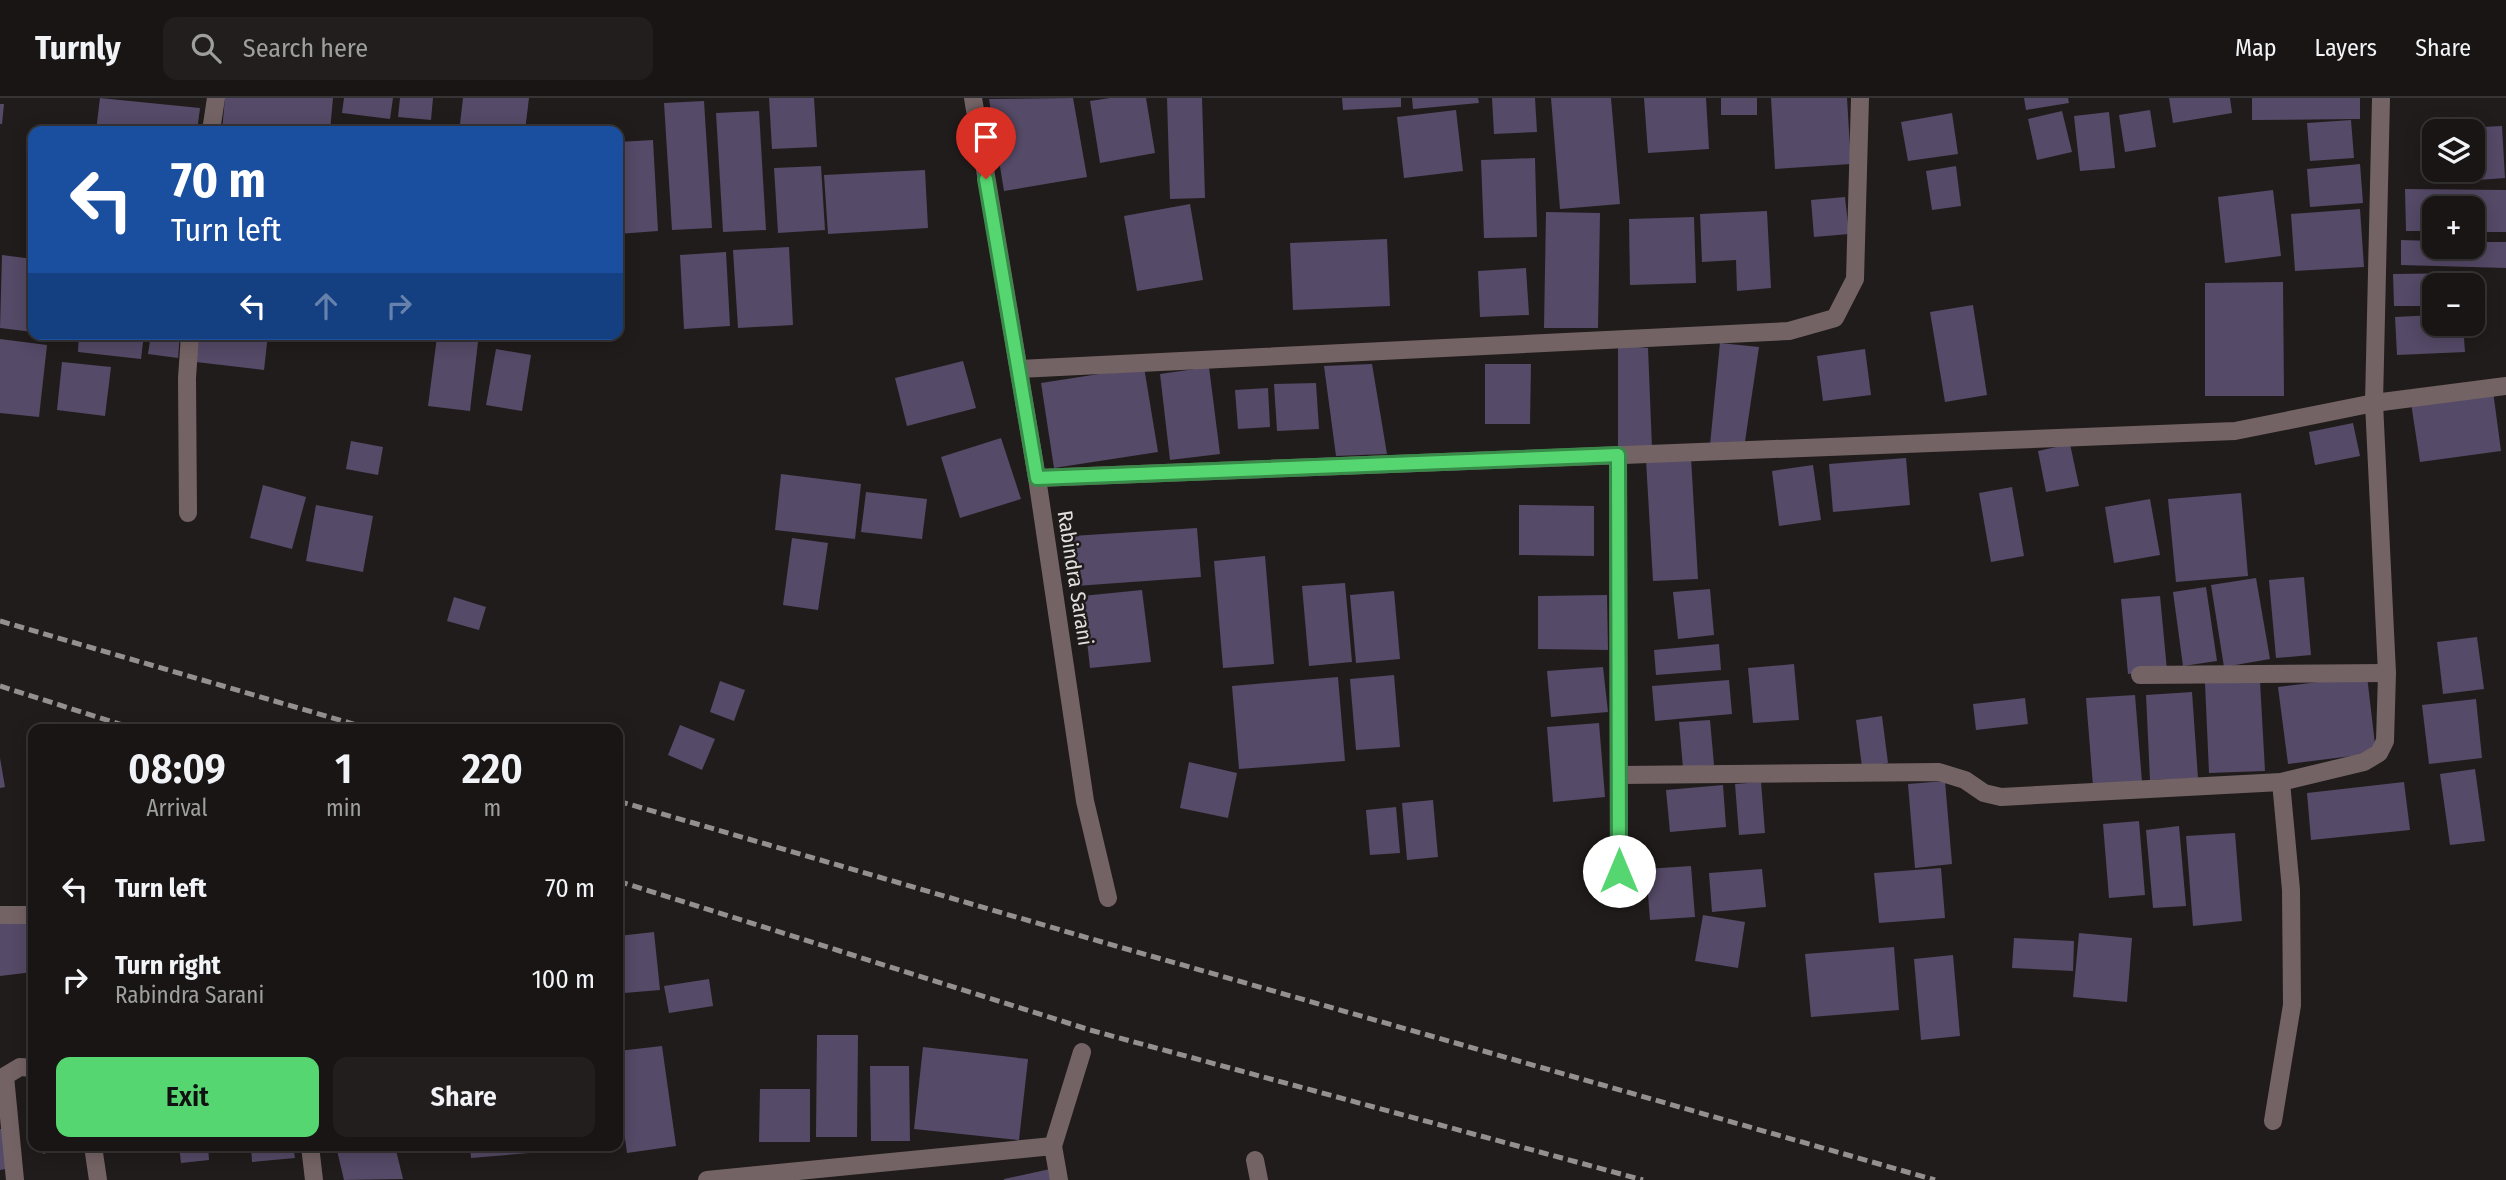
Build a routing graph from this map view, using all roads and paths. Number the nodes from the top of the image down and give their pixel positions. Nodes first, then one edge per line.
1 (216, 98) edge
2 (973, 98) edge
3 (1860, 98) edge
4 (2381, 98) edge
5 (212, 126) edge
6 (190, 340) edge
7 (1019, 369) junction
8 (2506, 386) edge
9 (2374, 403) junction
10 (1618, 455) junction
11 (1037, 478) junction
12 (188, 513) dead end
13 (2387, 673) junction
14 (2140, 675) dead end
15 (1619, 775) junction
16 (2281, 782) junction
17 (1619, 871) dead end
18 (1108, 898) dead end
19 (0, 915) edge
20 (28, 915) edge
21 (1082, 1052) dead end
22 (28, 1068) edge
23 (2273, 1121) dead end
24 (1053, 1146) junction
25 (94, 1151) edge
26 (311, 1151) edge
27 (1255, 1160) dead end
28 (15, 1180) edge
29 (99, 1180) edge
30 (314, 1180) edge
31 (707, 1180) edge
32 (1059, 1180) edge
33 (1259, 1180) edge

1 - 5 street
2 - 7 street, Rabindra Sarani
3 - 7 street
4 - 9 street
6 - 12 street
7 - 11 street, Rabindra Sarani
8 - 9 street
9 - 10 street
9 - 13 street
10 - 11 street
10 - 15 street
11 - 18 street, Rabindra Sarani
13 - 14 street
13 - 16 street
15 - 16 street
15 - 17 street
16 - 23 street
19 - 20 street
21 - 24 street
22 - 28 street
24 - 31 street
24 - 32 street
25 - 29 street
26 - 30 street
27 - 33 street

